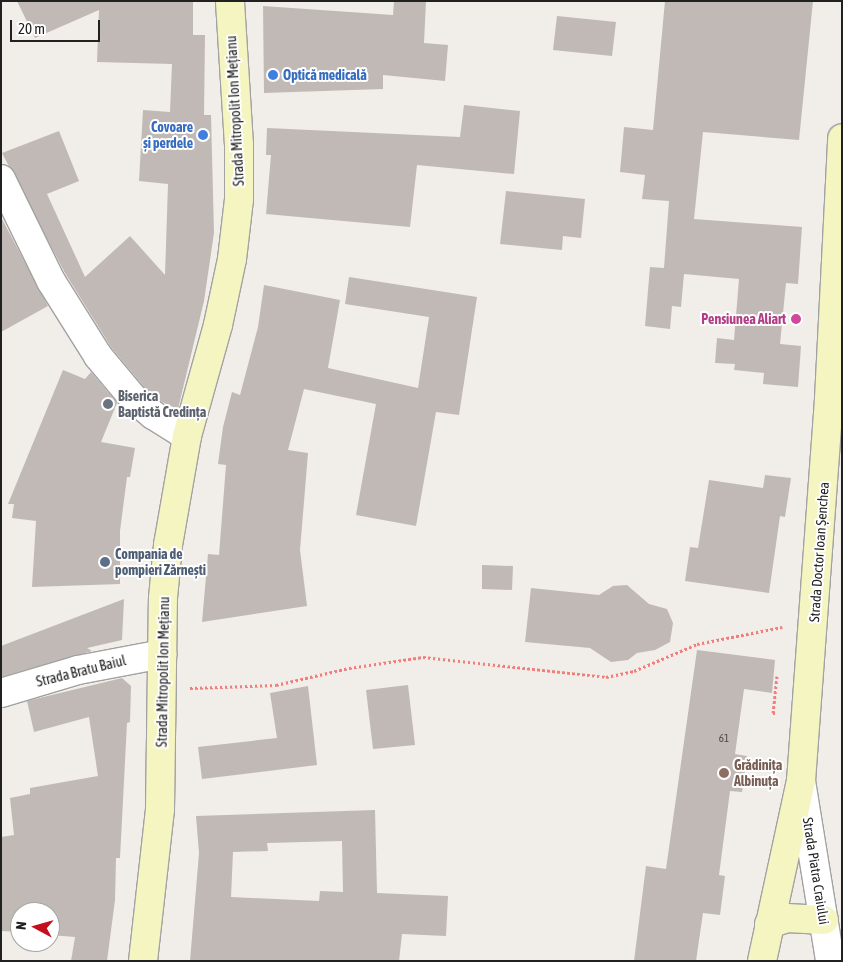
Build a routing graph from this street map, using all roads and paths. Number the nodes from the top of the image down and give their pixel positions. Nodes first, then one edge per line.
1 (230, 1) edge
2 (842, 138) edge
3 (2, 180) edge
4 (836, 399) edge
5 (187, 436) junction
6 (781, 635) dead end
7 (162, 654) junction
8 (777, 674) dead end
9 (162, 690) junction
10 (1, 693) edge
11 (807, 717) junction
12 (801, 781) junction
13 (824, 920) junction
14 (769, 924) junction
15 (143, 961) edge
16 (762, 961) edge
17 (830, 961) edge

1 - 5 main road, Strada Mitropolit Ion Mețianu
2 - 4 main road, Strada Doctor Ioan Șenchea
3 - 5 street
4 - 11 main road, Strada Doctor Ioan Șenchea
5 - 7 main road, Strada Mitropolit Ion Mețianu
6 - 9 path
7 - 9 main road, Strada Mitropolit Ion Mețianu
7 - 10 street, Strada Bratu Baiul
8 - 11 path
9 - 15 main road, Strada Mitropolit Ion Mețianu
11 - 12 main road, Strada Doctor Ioan Șenchea
12 - 13 street, Strada Piatra Craiului
12 - 14 main road, Strada Doctor Ioan Șenchea
13 - 14 main road
13 - 17 street, Strada Piatra Craiului
14 - 16 main road, Strada Doctor Ioan Șenchea

